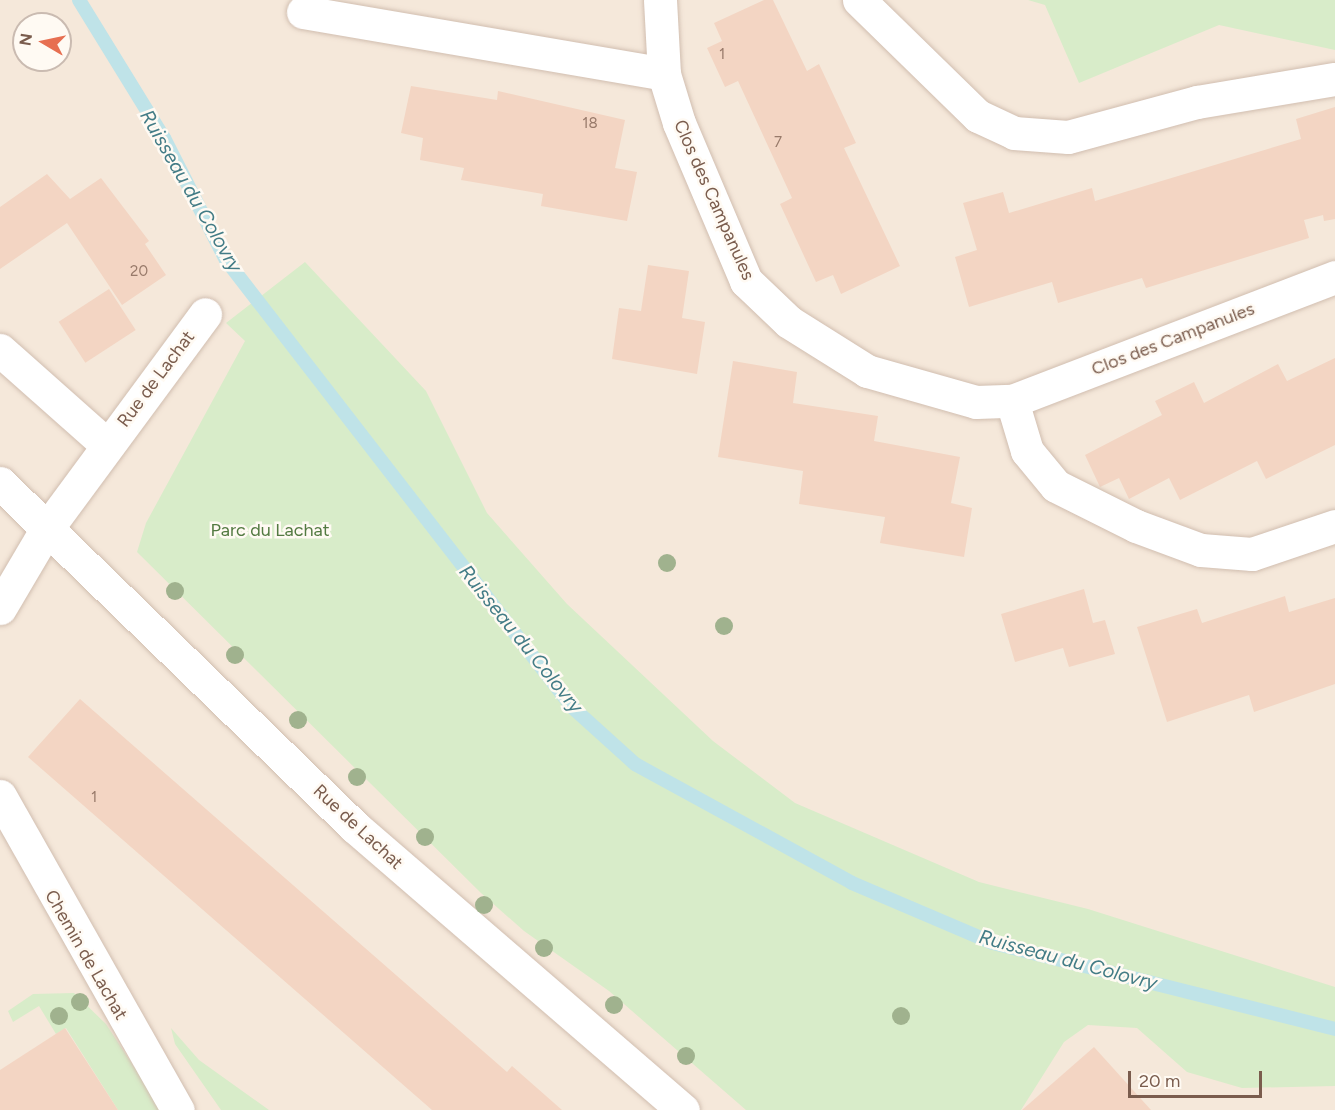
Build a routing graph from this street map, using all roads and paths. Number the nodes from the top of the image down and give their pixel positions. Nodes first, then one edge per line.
1 (660, 0) edge
2 (859, 0) edge
3 (303, 12) dead end
4 (664, 74) junction
5 (1335, 79) edge
6 (1335, 277) edge
7 (205, 314) dead end
8 (0, 350) edge
9 (1012, 401) junction
10 (106, 444) junction
11 (0, 483) edge
12 (1335, 526) edge
13 (46, 530) junction
14 (0, 608) edge
15 (0, 796) edge
16 (178, 1110) edge
17 (683, 1110) edge

1 - 4 street, Clos des Campanules
2 - 5 street
3 - 4 street
4 - 9 street, Clos des Campanules
6 - 9 street, Clos des Campanules
7 - 10 street, Rue de Lachat
8 - 10 street, Rue de Lachat
9 - 12 street
10 - 13 street, Rue de Lachat
11 - 13 street, Rue de Lachat
13 - 14 street
13 - 17 street, Rue de Lachat
15 - 16 street, Chemin de Lachat

